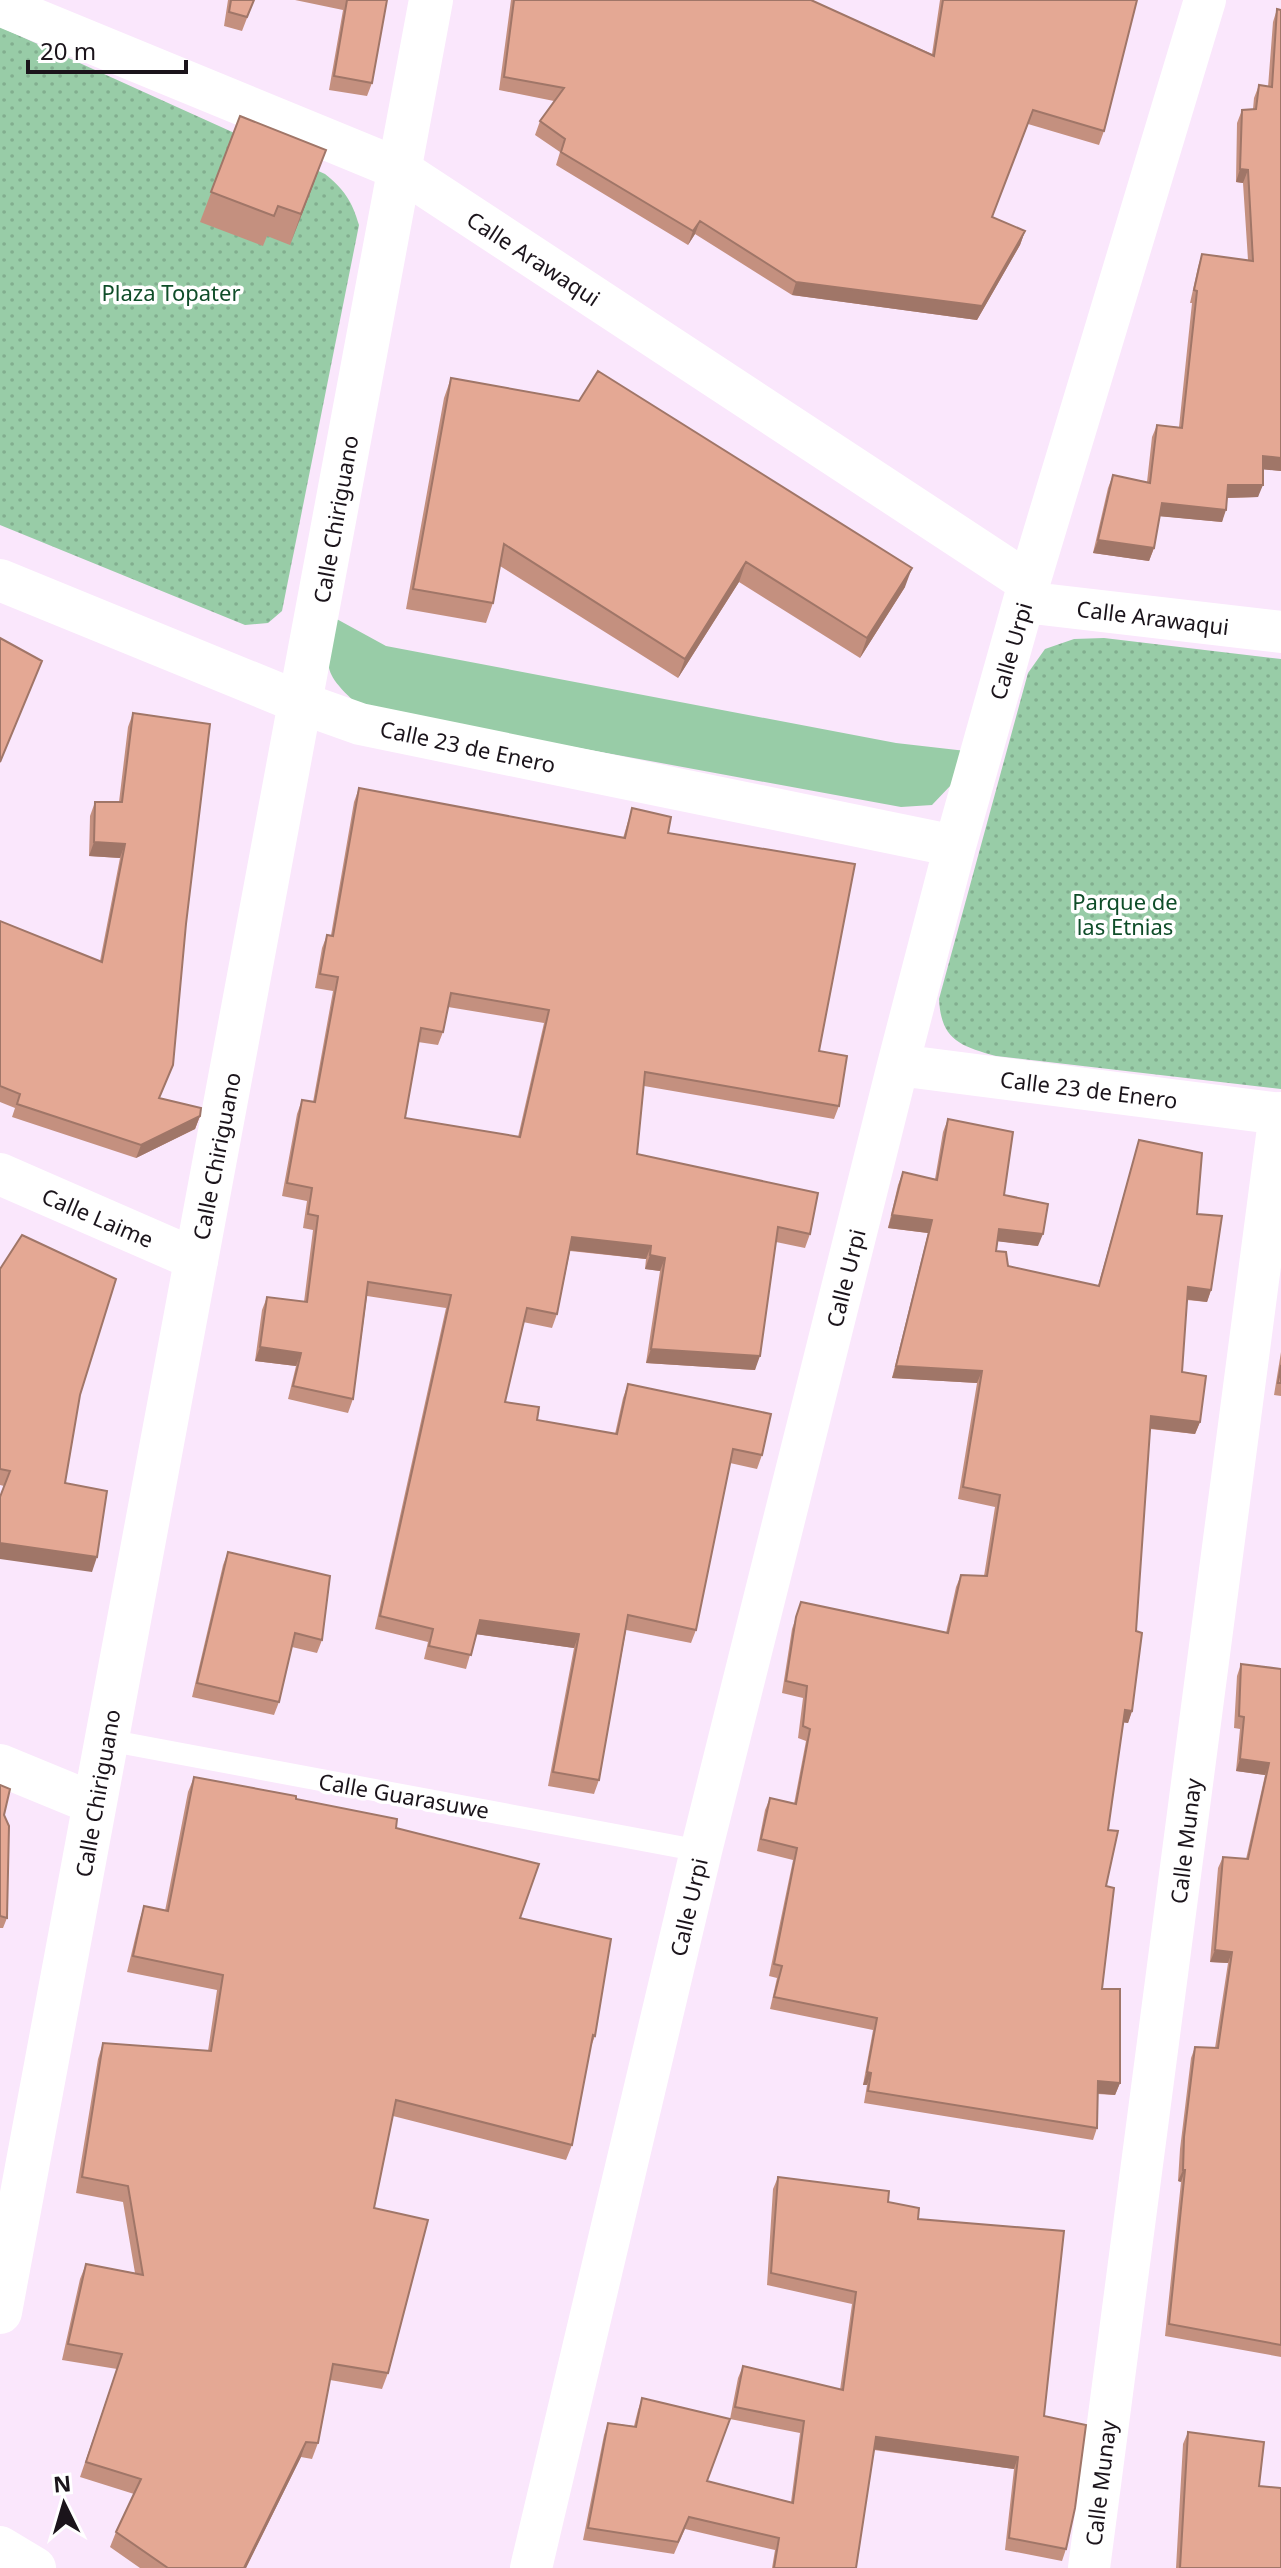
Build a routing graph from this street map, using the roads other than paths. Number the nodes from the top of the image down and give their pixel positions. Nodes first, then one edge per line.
1 (431, 0) edge
2 (1205, 0) edge
3 (0, 5) edge
4 (399, 169) junction
5 (0, 580) edge
6 (1027, 593) junction
7 (1281, 632) edge
8 (301, 703) junction
9 (955, 846) junction
10 (898, 1065) junction
11 (1281, 1114) edge
12 (0, 1174) edge
13 (197, 1260) junction
14 (107, 1740) junction
15 (0, 1765) edge
16 (95, 1804) junction
17 (701, 1851) junction
18 (0, 2312) edge
19 (0, 2547) edge
20 (35, 2568) edge
21 (531, 2568) edge
22 (1089, 2568) edge

1 - 4 main road, Calle Chiriguano
2 - 6 street, Calle Urpi
3 - 4 street, Calle Arawaqui
4 - 6 street, Calle Arawaqui
4 - 8 main road, Calle Chiriguano
5 - 8 street, Calle 23 de Enero
6 - 7 street, Calle Arawaqui
6 - 9 street, Calle Urpi
8 - 9 street, Calle 23 de Enero
8 - 13 main road, Calle Chiriguano
9 - 10 street, Calle Urpi
10 - 11 street, Calle 23 de Enero
10 - 17 street, Calle Urpi
11 - 22 street, Calle Munay
12 - 13 street, Calle Laime
13 - 14 main road, Calle Chiriguano
14 - 16 main road, Calle Chiriguano
14 - 17 lane, Calle Guarasuwe
15 - 16 street
16 - 18 main road, Calle Chiriguano
17 - 21 street, Calle Urpi
19 - 20 street

